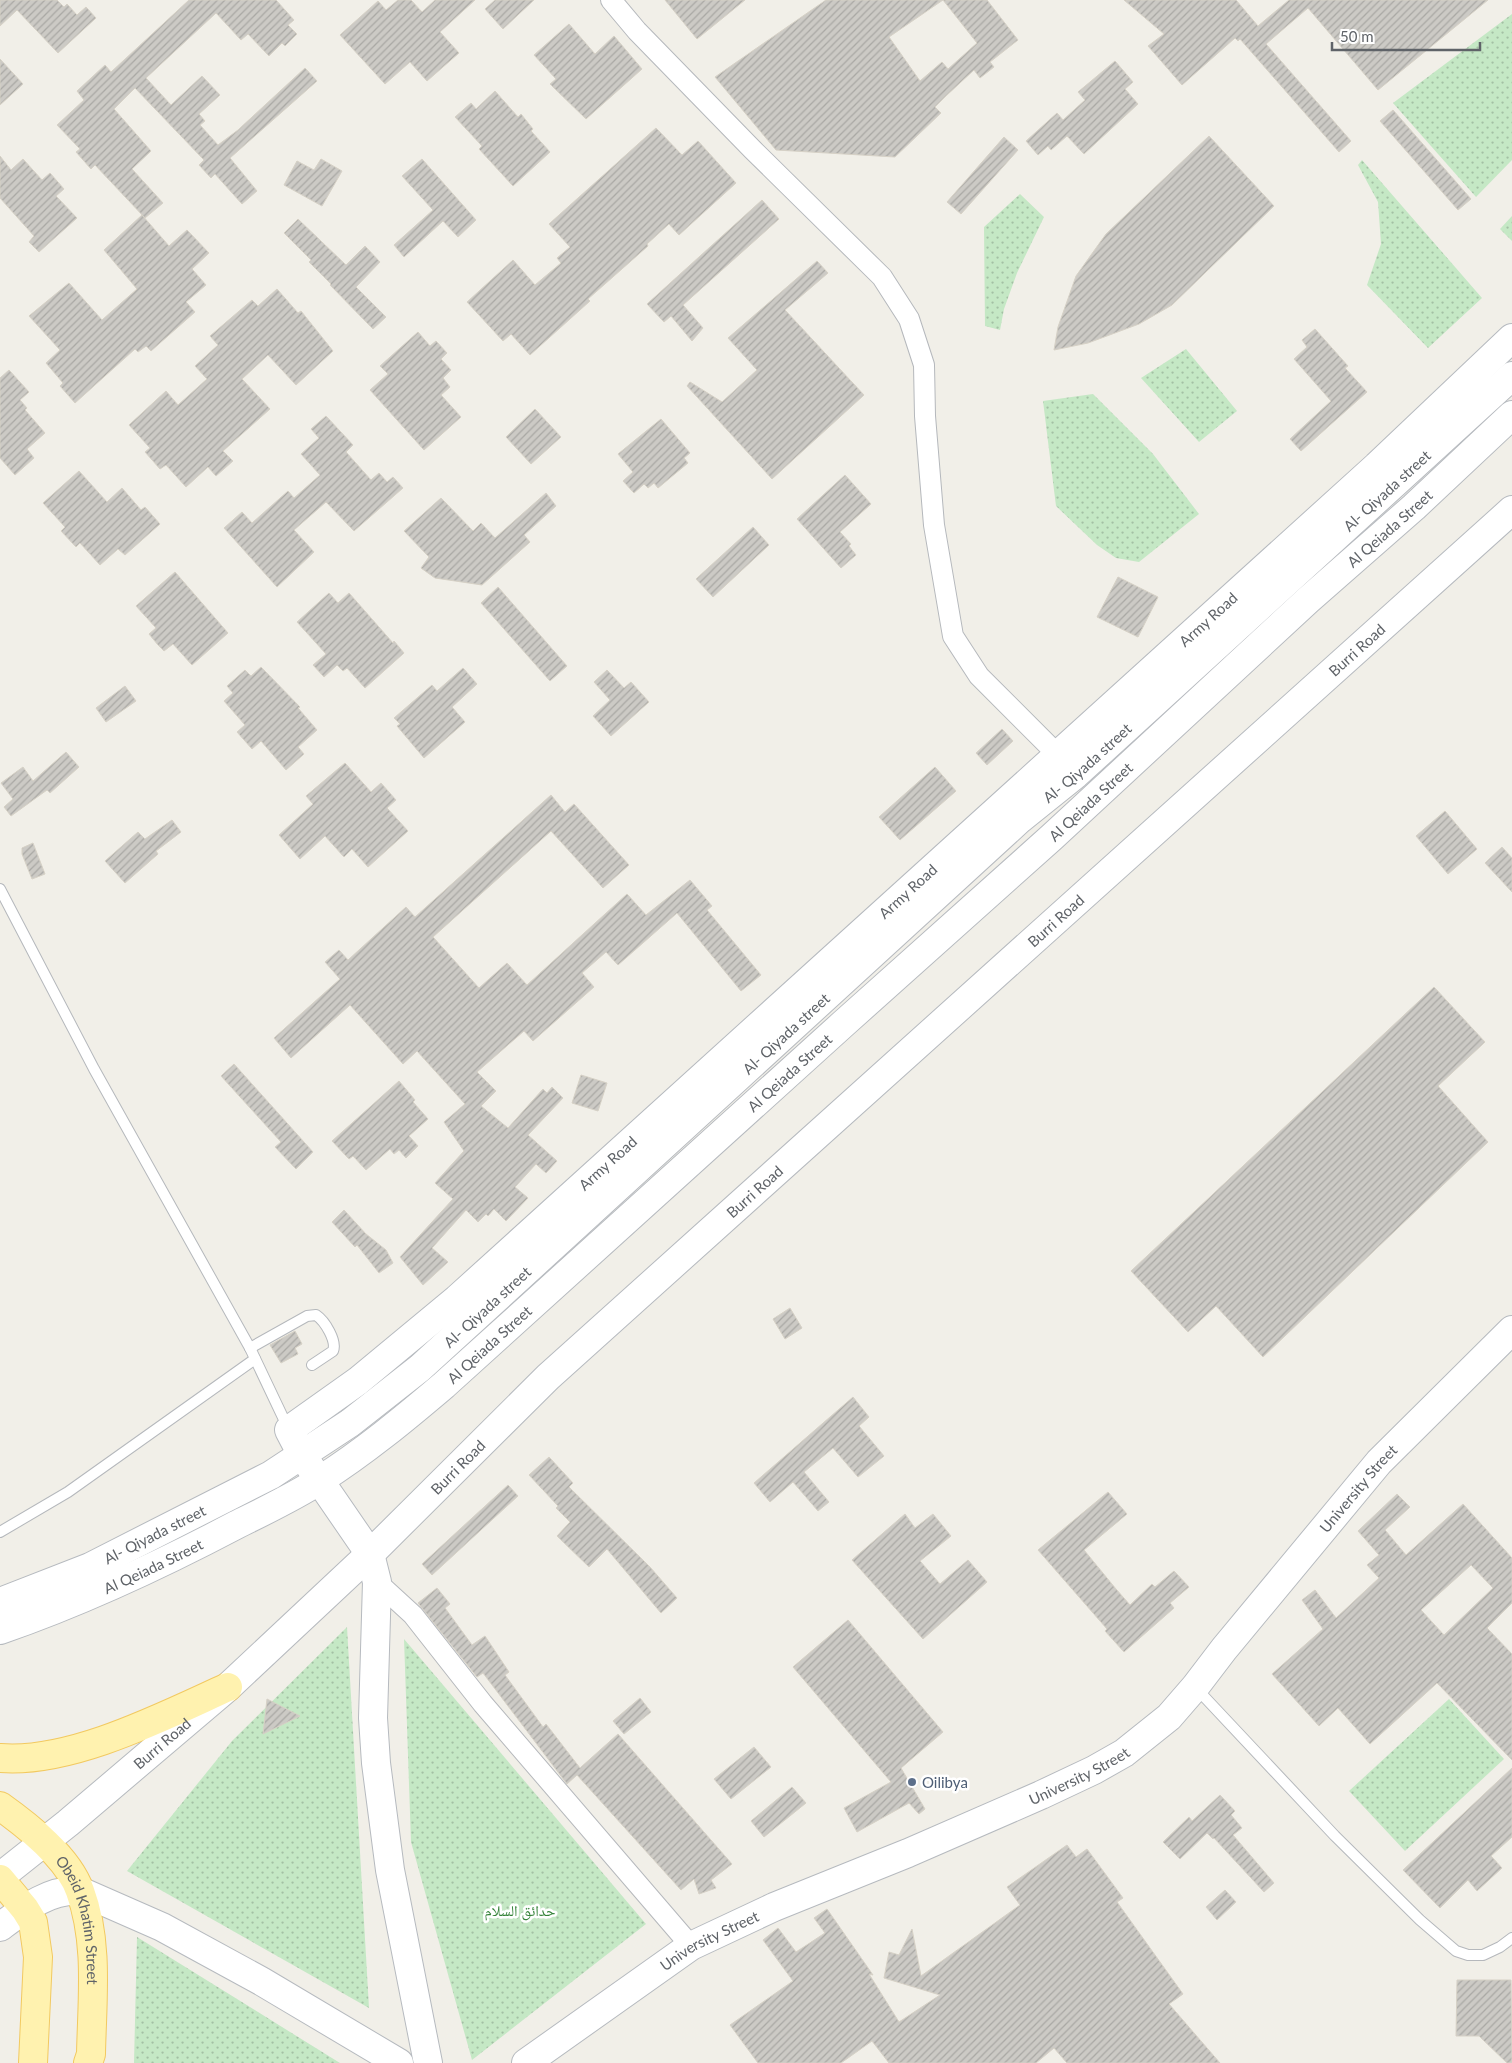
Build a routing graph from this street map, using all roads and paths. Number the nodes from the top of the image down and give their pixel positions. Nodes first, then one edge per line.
1 (611, 0) edge
2 (1512, 338) edge
3 (1512, 376) edge
4 (1512, 415) edge
5 (1385, 475) junction
6 (1414, 507) junction
7 (1512, 510) edge
8 (1067, 765) junction
9 (0, 888) edge
10 (1512, 1330) edge
11 (250, 1348) junction
12 (255, 1359) junction
13 (312, 1365) dead end
14 (289, 1430) junction
15 (302, 1455) junction
16 (319, 1481) junction
17 (0, 1532) edge
18 (370, 1554) junction
19 (377, 1582) junction
20 (0, 1602) edge
21 (0, 1630) edge
22 (228, 1687) junction
23 (1195, 1687) junction
24 (0, 1758) edge
25 (0, 1806) edge
26 (45, 1842) junction
27 (0, 1878) edge
28 (80, 1891) junction
29 (25, 1908) junction
30 (0, 1926) edge
31 (1512, 1938) edge
32 (691, 1946) junction
33 (33, 2063) edge
34 (88, 2063) edge
35 (399, 2063) edge
36 (428, 2063) edge
37 (526, 2063) edge

1 - 8 street
2 - 5 main road
3 - 5 main road, Al- Qiyada street
4 - 6 main road, Al Qeiada Street
5 - 6 main road
5 - 8 main road, Al- Qiyada street
6 - 16 main road, Al Qeiada Street
7 - 18 main road, Burri Road
8 - 14 main road, Army Road
8 - 15 main road, Al- Qiyada street
9 - 11 lane
10 - 23 main road, University Street
11 - 12 lane
11 - 13 lane
12 - 14 lane
12 - 17 lane
14 - 15 main road
15 - 16 main road
15 - 20 main road, Al- Qiyada street
16 - 18 main road
16 - 21 main road, Al Qeiada Street
18 - 19 main road
18 - 22 main road, Burri Road
19 - 32 street
19 - 36 main road
22 - 24 main road
22 - 26 main road, Burri Road
23 - 31 lane
23 - 32 main road, University Street
25 - 26 main road, Obeid Khatim Street
26 - 27 main road, Burri Road
26 - 28 main road, Obeid Khatim Street
27 - 29 main road
28 - 29 main road
28 - 34 main road, Obeid Khatim Street
28 - 35 main road
29 - 30 main road
29 - 33 main road
32 - 37 main road, University Street

